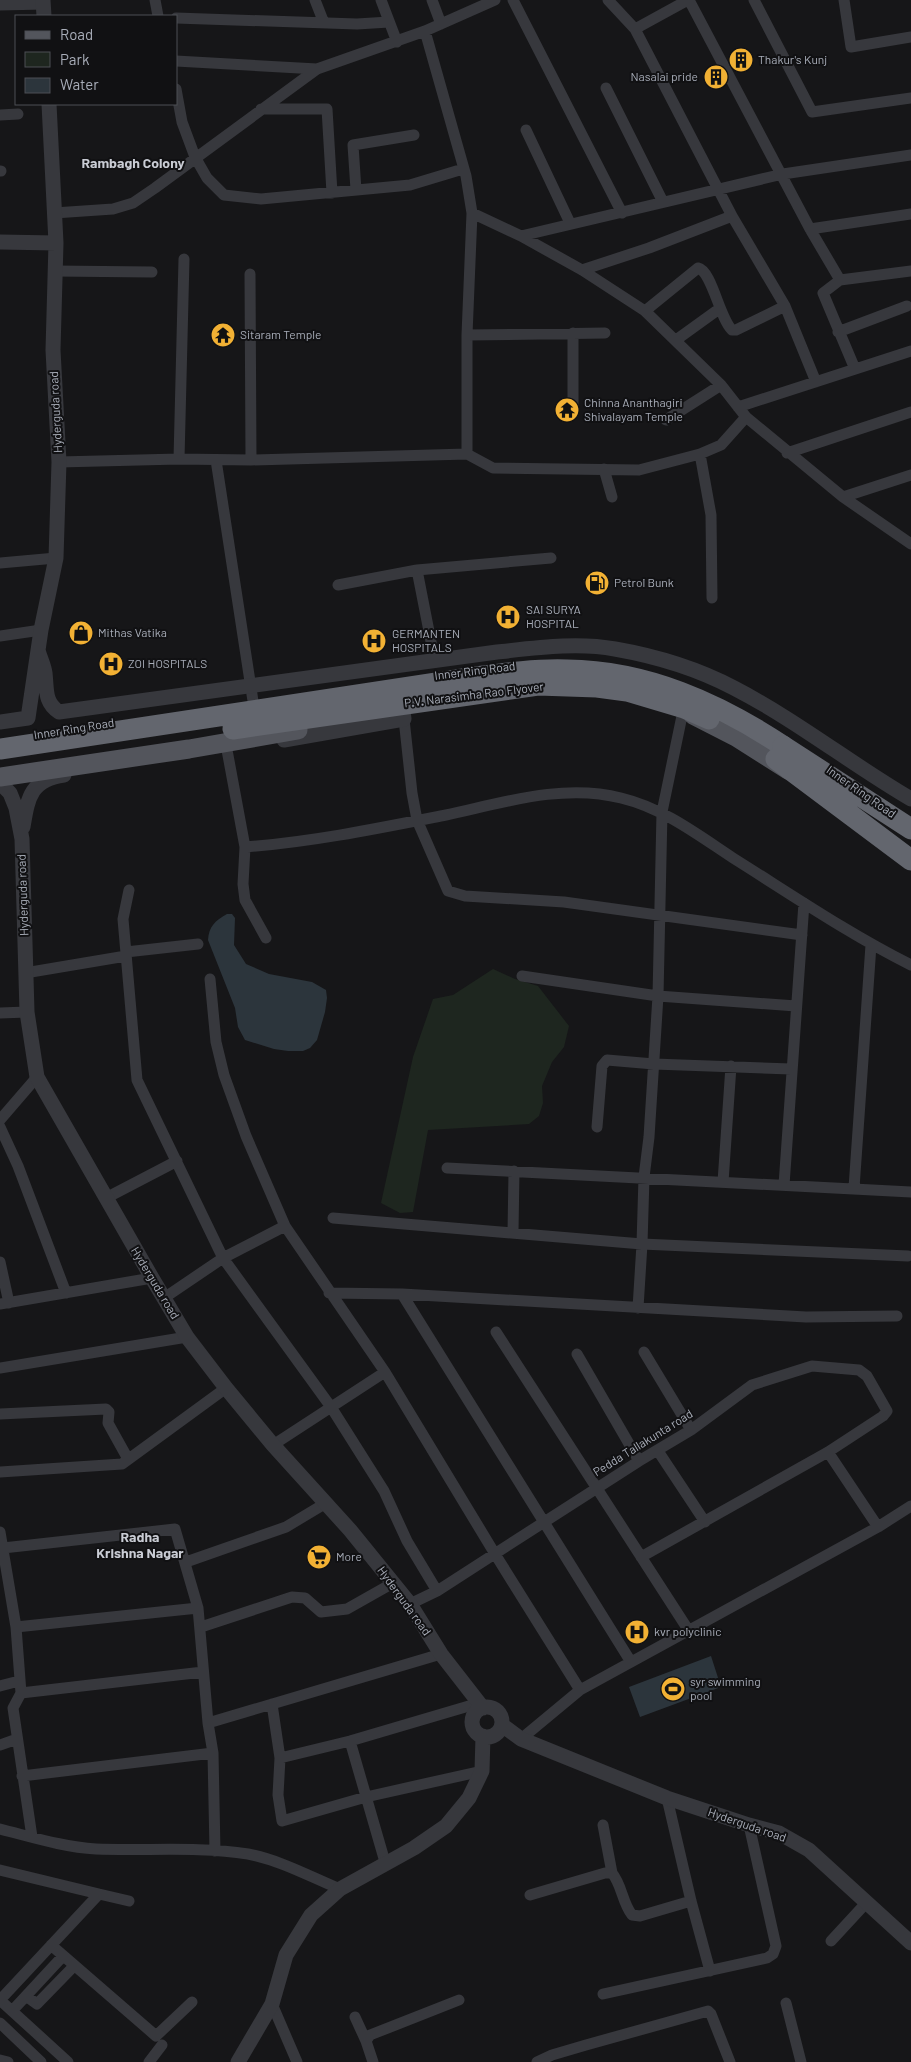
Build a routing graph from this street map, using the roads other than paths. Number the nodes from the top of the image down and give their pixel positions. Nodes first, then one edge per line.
1 (155, 0) edge
2 (315, 0) edge
3 (381, 0) edge
4 (432, 0) edge
5 (495, 0) edge
6 (513, 0) edge
7 (608, 0) edge
8 (688, 0) edge
9 (754, 0) edge
10 (844, 0) edge
11 (0, 4) edge
12 (475, 4) edge
13 (44, 7) edge
14 (158, 15) edge
15 (178, 18) edge
16 (389, 22) junction
17 (324, 23) junction
18 (441, 24) junction
19 (634, 29) junction
20 (425, 31) junction
21 (911, 37) edge
22 (397, 42) junction
23 (178, 61) edge
24 (317, 69) junction
25 (606, 88) dead end
26 (911, 98) edge
27 (178, 100) edge
28 (48, 105) edge
29 (261, 109) junction
30 (18, 114) dead end
31 (0, 115) edge
32 (526, 130) dead end
33 (414, 135) dead end
34 (911, 155) edge
35 (195, 157) junction
36 (463, 169) junction
37 (783, 174) junction
38 (356, 190) junction
39 (719, 190) junction
40 (332, 193) junction
41 (663, 202) junction
42 (54, 213) junction
43 (472, 213) junction
44 (622, 213) junction
45 (911, 214) edge
46 (732, 216) junction
47 (570, 223) junction
48 (810, 229) junction
49 (521, 236) junction
50 (0, 242) edge
51 (56, 242) junction
52 (184, 259) dead end
53 (582, 270) junction
54 (54, 271) junction
55 (911, 271) edge
56 (152, 272) dead end
57 (250, 274) dead end
58 (840, 280) junction
59 (785, 306) junction
60 (907, 306) dead end
61 (719, 309) junction
62 (644, 311) junction
63 (838, 332) junction
64 (573, 333) junction
65 (605, 333) dead end
66 (467, 335) junction
67 (676, 340) junction
68 (911, 351) edge
69 (855, 369) junction
70 (816, 382) junction
71 (721, 385) junction
72 (573, 406) dead end
73 (738, 407) junction
74 (911, 412) edge
75 (746, 417) junction
76 (666, 420) dead end
77 (787, 453) junction
78 (467, 454) junction
79 (700, 454) junction
80 (180, 459) junction
81 (216, 460) junction
82 (251, 460) junction
83 (59, 462) junction
84 (604, 469) junction
85 (911, 475) edge
86 (612, 497) dead end
87 (843, 497) junction
88 (908, 540) edge
89 (56, 558) junction
90 (551, 558) dead end
91 (0, 563) edge
92 (417, 570) junction
93 (338, 585) dead end
94 (712, 598) dead end
95 (41, 630) junction
96 (0, 636) edge
97 (38, 650) junction
98 (436, 669) junction
99 (251, 694) junction
100 (683, 711) junction
101 (403, 715) junction
102 (0, 722) edge
103 (0, 740) edge
104 (0, 749) edge
105 (227, 750) junction
106 (781, 752) junction
107 (0, 763) edge
108 (0, 777) edge
109 (0, 783) edge
110 (911, 799) edge
111 (662, 812) junction
112 (911, 814) edge
113 (417, 820) junction
114 (911, 827) edge
115 (22, 839) junction
116 (245, 848) junction
117 (911, 848) edge
118 (911, 860) edge
119 (129, 890) dead end
120 (804, 903) junction
121 (658, 917) junction
122 (802, 936) junction
123 (266, 938) dead end
124 (198, 944) dead end
125 (871, 945) junction
126 (126, 954) junction
127 (911, 965) edge
128 (25, 973) junction
129 (522, 976) dead end
130 (210, 979) dead end
131 (658, 996) junction
132 (796, 1006) junction
133 (27, 1012) junction
134 (0, 1013) edge
135 (654, 1064) junction
136 (731, 1066) junction
137 (791, 1069) junction
138 (37, 1077) junction
139 (0, 1120) edge
140 (0, 1127) edge
141 (597, 1127) dead end
142 (177, 1161) junction
143 (447, 1168) dead end
144 (514, 1171) junction
145 (644, 1177) junction
146 (723, 1182) junction
147 (784, 1185) junction
148 (854, 1188) junction
149 (911, 1192) edge
150 (106, 1198) junction
151 (333, 1218) dead end
152 (285, 1226) junction
153 (513, 1232) junction
154 (642, 1244) junction
155 (908, 1256) dead end
156 (223, 1258) junction
157 (0, 1262) edge
158 (152, 1278) junction
159 (66, 1292) junction
160 (329, 1293) junction
161 (402, 1294) junction
162 (164, 1298) junction
163 (4, 1303) edge
164 (638, 1308) junction
165 (898, 1316) dead end
166 (496, 1332) dead end
167 (188, 1337) junction
168 (644, 1352) dead end
169 (577, 1354) dead end
170 (0, 1368) edge
171 (385, 1372) junction
172 (226, 1388) junction
173 (331, 1407) junction
174 (0, 1414) edge
175 (691, 1430) junction
176 (273, 1445) junction
177 (658, 1450) junction
178 (828, 1452) junction
179 (128, 1459) junction
180 (639, 1461) junction
181 (0, 1472) edge
182 (598, 1488) junction
183 (326, 1503) junction
184 (911, 1506) edge
185 (545, 1522) junction
186 (705, 1522) junction
187 (878, 1527) junction
188 (0, 1532) edge
189 (3, 1548) junction
190 (495, 1554) junction
191 (641, 1556) junction
192 (186, 1562) junction
193 (393, 1583) junction
194 (4, 1588) edge
195 (437, 1591) junction
196 (410, 1604) junction
197 (198, 1608) junction
198 (16, 1627) junction
199 (201, 1627) junction
200 (689, 1630) junction
201 (441, 1654) junction
202 (631, 1662) junction
203 (203, 1672) junction
204 (19, 1680) junction
205 (0, 1686) edge
206 (580, 1690) junction
207 (21, 1693) junction
208 (272, 1704) junction
209 (481, 1705) junction
210 (208, 1723) junction
211 (502, 1725) junction
212 (483, 1736) junction
213 (17, 1739) junction
214 (521, 1739) junction
215 (350, 1741) junction
216 (0, 1744) edge
217 (213, 1753) junction
218 (280, 1758) junction
219 (482, 1771) junction
220 (22, 1776) junction
221 (366, 1796) junction
222 (667, 1798) junction
223 (603, 1825) dead end
224 (749, 1825) junction
225 (0, 1829) edge
226 (32, 1837) junction
227 (215, 1851) junction
228 (385, 1862) junction
229 (0, 1870) edge
230 (612, 1873) junction
231 (340, 1889) junction
232 (99, 1894) junction
233 (530, 1896) dead end
234 (129, 1901) dead end
235 (691, 1901) junction
236 (867, 1902) junction
237 (831, 1941) dead end
238 (911, 1943) edge
239 (51, 1945) junction
240 (63, 1956) junction
241 (74, 1966) junction
242 (710, 1971) junction
243 (18, 1980) junction
244 (28, 1993) junction
245 (603, 1994) dead end
246 (0, 2000) edge
247 (459, 2000) dead end
248 (192, 2002) dead end
249 (786, 2003) dead end
250 (37, 2004) junction
251 (272, 2004) junction
252 (12, 2011) junction
253 (356, 2017) dead end
254 (22, 2020) junction
255 (0, 2023) edge
256 (366, 2041) junction
257 (554, 2058) edge
258 (0, 2060) edge
259 (8, 2062) edge
260 (41, 2062) edge
261 (68, 2062) edge
262 (139, 2062) edge
263 (149, 2062) edge
264 (238, 2062) edge
265 (297, 2062) edge
266 (373, 2062) edge
267 (537, 2062) edge
268 (730, 2062) edge
269 (800, 2062) edge

1 - 14 street
2 - 17 street
3 - 16 street
4 - 18 street
5 - 12 street
6 - 44 street
7 - 19 street
8 - 19 street
8 - 37 street
9 - 26 street
10 - 21 street
11 - 13 street
12 - 18 street
15 - 17 street
16 - 17 street
16 - 22 street
18 - 20 street
19 - 39 street
20 - 22 street
20 - 36 street
22 - 24 street
23 - 24 street
24 - 29 street
25 - 41 street
27 - 35 street
28 - 42 street, Hyderguda road
29 - 35 street
29 - 40 street
30 - 31 street
32 - 47 street
33 - 38 street
34 - 37 street
35 - 40 street
35 - 42 street
36 - 38 street
36 - 43 street
37 - 39 street
37 - 48 street
38 - 40 street
39 - 41 street
39 - 46 street
41 - 44 street
42 - 51 street, Hyderguda road
43 - 49 street
43 - 66 street
44 - 47 street
45 - 48 street
46 - 53 street
46 - 59 street
47 - 49 street
48 - 58 street
49 - 53 street
50 - 51 street
51 - 54 street, Hyderguda road
52 - 80 street
53 - 62 street
54 - 56 street
54 - 83 street, Hyderguda road
55 - 58 street
57 - 82 street
58 - 63 street
59 - 61 street
59 - 70 street
60 - 63 street
61 - 62 street
61 - 67 street
62 - 67 street
63 - 69 street
64 - 65 street
64 - 66 street
64 - 72 street
66 - 78 street
67 - 71 street
68 - 69 street
69 - 70 street
70 - 73 street
71 - 73 street
71 - 76 street
73 - 75 street
74 - 77 street
75 - 77 street
75 - 79 street
77 - 87 street
78 - 82 street
78 - 84 street
79 - 84 street
79 - 94 street
80 - 81 street
80 - 83 street
81 - 82 street
81 - 99 street
83 - 89 street, Hyderguda road
84 - 86 street
85 - 87 street
87 - 88 street
89 - 91 street
89 - 95 street, Hyderguda road
90 - 92 street
92 - 93 street
92 - 98 street
95 - 96 street
95 - 97 street, Hyderguda road
97 - 99 street
97 - 102 street, Hyderguda road
98 - 99 main road, Inner Ring Road
98 - 106 main road, Inner Ring Road
98 - 110 street
99 - 103 main road, Inner Ring Road
100 - 101 main road, Inner Ring Road
100 - 106 main road, Inner Ring Road
100 - 111 street
101 - 105 street
101 - 108 main road, Inner Ring Road
101 - 113 street
104 - 106 highway, P.V. Narasimha Rao Flyover
105 - 115 street
105 - 116 street
106 - 107 highway, P.V. Narasimha Rao Flyover
106 - 112 highway, bridge
106 - 114 highway, P.V. Narasimha Rao Flyover, bridge
106 - 117 highway, P.V. Narasimha Rao Flyover, bridge
106 - 118 highway, bridge
109 - 115 street, Hyderguda road
111 - 113 street
111 - 120 street
111 - 121 street
113 - 116 street
113 - 121 street
115 - 128 street, Hyderguda road
116 - 123 street
119 - 126 street
120 - 122 street
120 - 125 street
121 - 122 street
121 - 131 street
122 - 132 street
124 - 126 street
125 - 127 street
125 - 148 street
126 - 128 street
126 - 142 street
128 - 133 street, Hyderguda road
129 - 131 street
130 - 152 street
131 - 132 street
131 - 135 street
132 - 137 street
133 - 134 street
133 - 138 street, Hyderguda road
135 - 136 street
135 - 141 street
135 - 145 street
136 - 137 street
136 - 146 street
137 - 147 street
138 - 139 street
138 - 150 street, Hyderguda road
140 - 159 street
142 - 150 street
142 - 156 street
143 - 144 street
144 - 145 street
144 - 153 street
145 - 146 street
145 - 154 street
146 - 147 street
147 - 148 street
148 - 149 street
150 - 158 street, Hyderguda road
151 - 153 street
152 - 156 street
152 - 160 street
153 - 154 street
154 - 155 street
154 - 164 street
156 - 162 street
156 - 173 street
157 - 163 street
158 - 159 street
158 - 162 street, Hyderguda road
159 - 163 street
160 - 161 street
160 - 171 street
161 - 164 street
161 - 185 street
162 - 167 street, Hyderguda road
164 - 165 street
166 - 182 street
167 - 170 street
167 - 172 street, Hyderguda road
168 - 175 street
169 - 180 street
171 - 173 street
171 - 190 street
172 - 176 street, Hyderguda road
172 - 179 street
173 - 176 street
173 - 195 street
174 - 179 street
175 - 177 street, Pedda Tallakunta road
175 - 178 street, Pedda Tallakunta road
176 - 183 street, Hyderguda road
177 - 180 street, Pedda Tallakunta road
177 - 186 street
178 - 186 street
178 - 187 street
179 - 181 street
180 - 182 street, Pedda Tallakunta road
182 - 185 street, Pedda Tallakunta road
182 - 191 street
183 - 192 street
183 - 193 street, Hyderguda road
184 - 187 street
185 - 190 street, Pedda Tallakunta road
185 - 202 street
186 - 191 street
187 - 200 street
188 - 189 street
189 - 192 street
189 - 194 street
190 - 195 street, Pedda Tallakunta road
190 - 206 street
191 - 200 street
192 - 197 street
193 - 196 street, Hyderguda road
193 - 199 street
194 - 198 street
195 - 196 street, Pedda Tallakunta road
196 - 201 street, Hyderguda road
197 - 198 street
197 - 199 street
198 - 204 street
199 - 203 street
200 - 202 street
201 - 208 street
201 - 209 street, Hyderguda road
202 - 206 street
203 - 207 street
203 - 210 street
204 - 205 street
204 - 207 street
206 - 214 street
207 - 213 street
208 - 210 street
208 - 218 street
209 - 211 street
209 - 212 street
209 - 215 street
210 - 217 street
211 - 212 street
211 - 214 street, Hyderguda road
212 - 219 street
213 - 216 street
213 - 220 street
214 - 222 street, Hyderguda road
215 - 218 street
215 - 221 street
217 - 220 street
217 - 227 street
218 - 221 street
219 - 221 street
219 - 228 street
220 - 226 street
221 - 228 street
222 - 224 street, Hyderguda road
222 - 235 street
223 - 230 street
224 - 236 street, Hyderguda road
224 - 242 street
225 - 226 street
226 - 227 street
227 - 231 street
228 - 231 street
229 - 232 street
230 - 233 street
230 - 235 street
231 - 251 street
232 - 234 street
232 - 239 street
235 - 242 street
236 - 237 street
236 - 238 street, Hyderguda road
239 - 240 street
239 - 243 street
240 - 241 street
240 - 244 street
241 - 248 street
241 - 250 street
242 - 245 street
243 - 244 street
243 - 246 street
244 - 250 street
244 - 252 street
246 - 252 street
247 - 256 street
249 - 269 street
250 - 254 street
251 - 264 street
251 - 265 street
252 - 254 street
253 - 256 street
254 - 261 street
255 - 260 street
256 - 266 street
257 - 267 street
257 - 268 street
258 - 259 street
262 - 263 street

